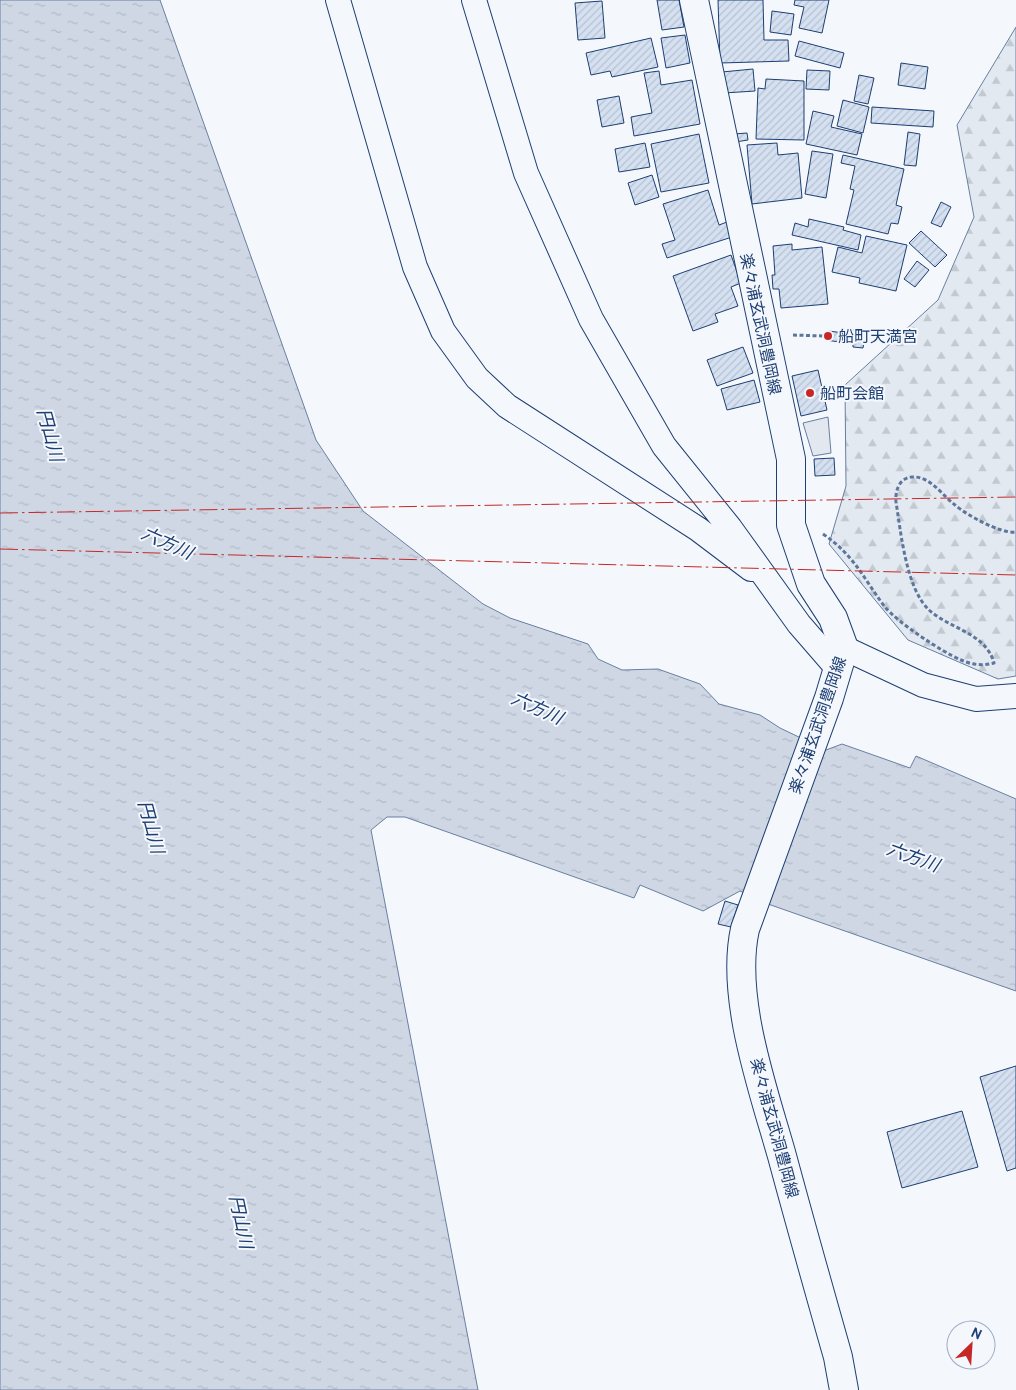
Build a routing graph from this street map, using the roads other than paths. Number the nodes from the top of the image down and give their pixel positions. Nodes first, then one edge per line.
1 (338, 0) edge
2 (474, 0) edge
3 (694, 0) edge
4 (774, 587) junction
5 (841, 658) junction
6 (1016, 696) edge
7 (844, 1390) edge

1 - 4 street
2 - 4 street
3 - 5 main road, 楽々浦玄武洞豊岡線
4 - 5 street
5 - 6 street
5 - 7 main road, 楽々浦玄武洞豊岡線

